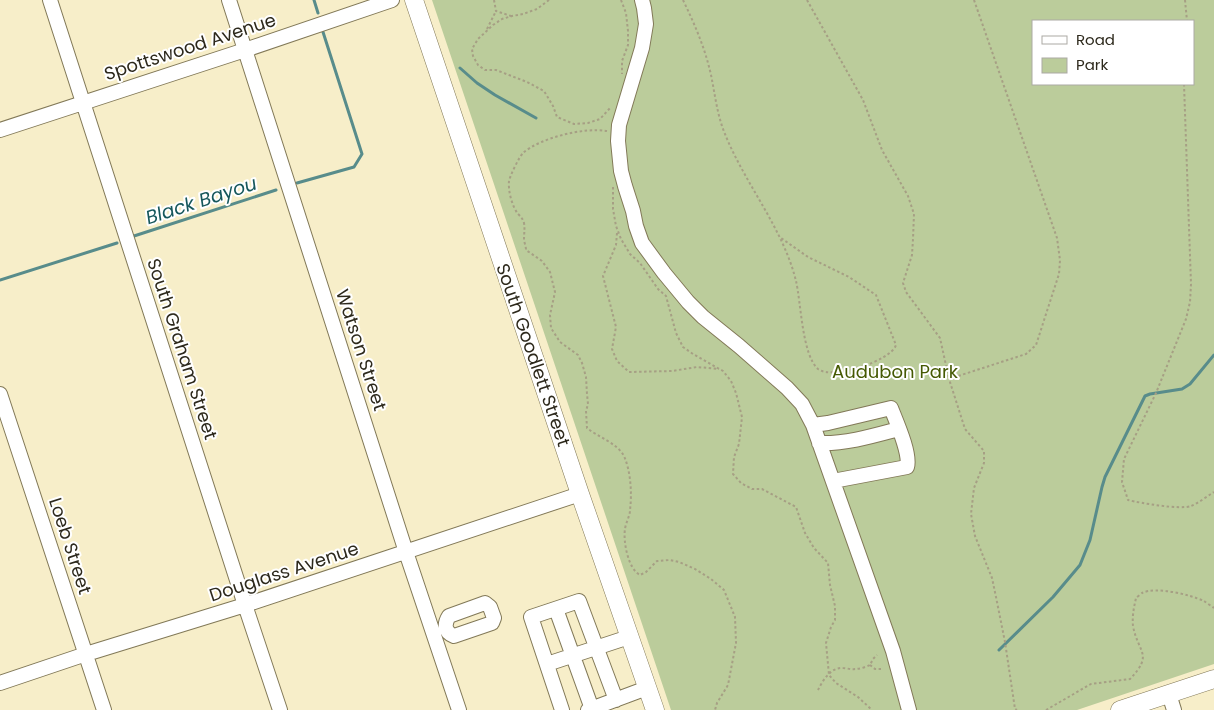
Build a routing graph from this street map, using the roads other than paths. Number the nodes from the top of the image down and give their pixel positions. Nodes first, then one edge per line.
1 (50, 0) edge
2 (229, 0) edge
3 (392, 0) edge
4 (414, 0) edge
5 (642, 0) edge
6 (245, 50) junction
7 (83, 102) junction
8 (0, 130) edge
9 (0, 394) edge
10 (813, 425) junction
11 (899, 429) junction
12 (819, 443) junction
13 (833, 481) junction
14 (580, 494) junction
15 (406, 552) junction
16 (245, 605) junction
17 (556, 608) junction
18 (629, 637) junction
19 (596, 647) junction
20 (86, 654) junction
21 (572, 655) junction
22 (547, 664) junction
23 (1214, 679) edge
24 (0, 683) edge
25 (647, 688) junction
26 (616, 700) junction
27 (1171, 702) edge
28 (590, 709) edge
29 (104, 710) edge
30 (280, 710) edge
31 (459, 710) edge
32 (562, 710) edge
33 (655, 710) edge
34 (910, 710) edge
35 (1120, 710) edge

1 - 7 street, South Graham Street
2 - 6 street, Watson Street
3 - 6 street, Spottswood Avenue
4 - 14 main road, South Goodlett Street
5 - 10 street
6 - 7 street, Spottswood Avenue
6 - 15 street, Watson Street
7 - 8 street, Spottswood Avenue
7 - 16 street, South Graham Street
9 - 20 street, Loeb Street
10 - 11 street
10 - 12 street
11 - 12 street
11 - 13 street
12 - 13 street
13 - 34 street
14 - 15 street, Douglass Avenue
14 - 18 main road, South Goodlett Street
15 - 16 street, Douglass Avenue
15 - 31 street, Watson Street
16 - 20 street, Douglass Avenue
16 - 30 street, South Graham Street
17 - 19 street
17 - 21 street
17 - 22 street
18 - 19 street
18 - 25 main road, South Goodlett Street
19 - 21 street
19 - 26 street
20 - 24 street, Douglass Avenue
20 - 29 street, Loeb Street
21 - 22 street
21 - 28 street
22 - 32 street
23 - 27 main road
25 - 26 street
25 - 33 main road, South Goodlett Street
26 - 28 street
27 - 35 main road

